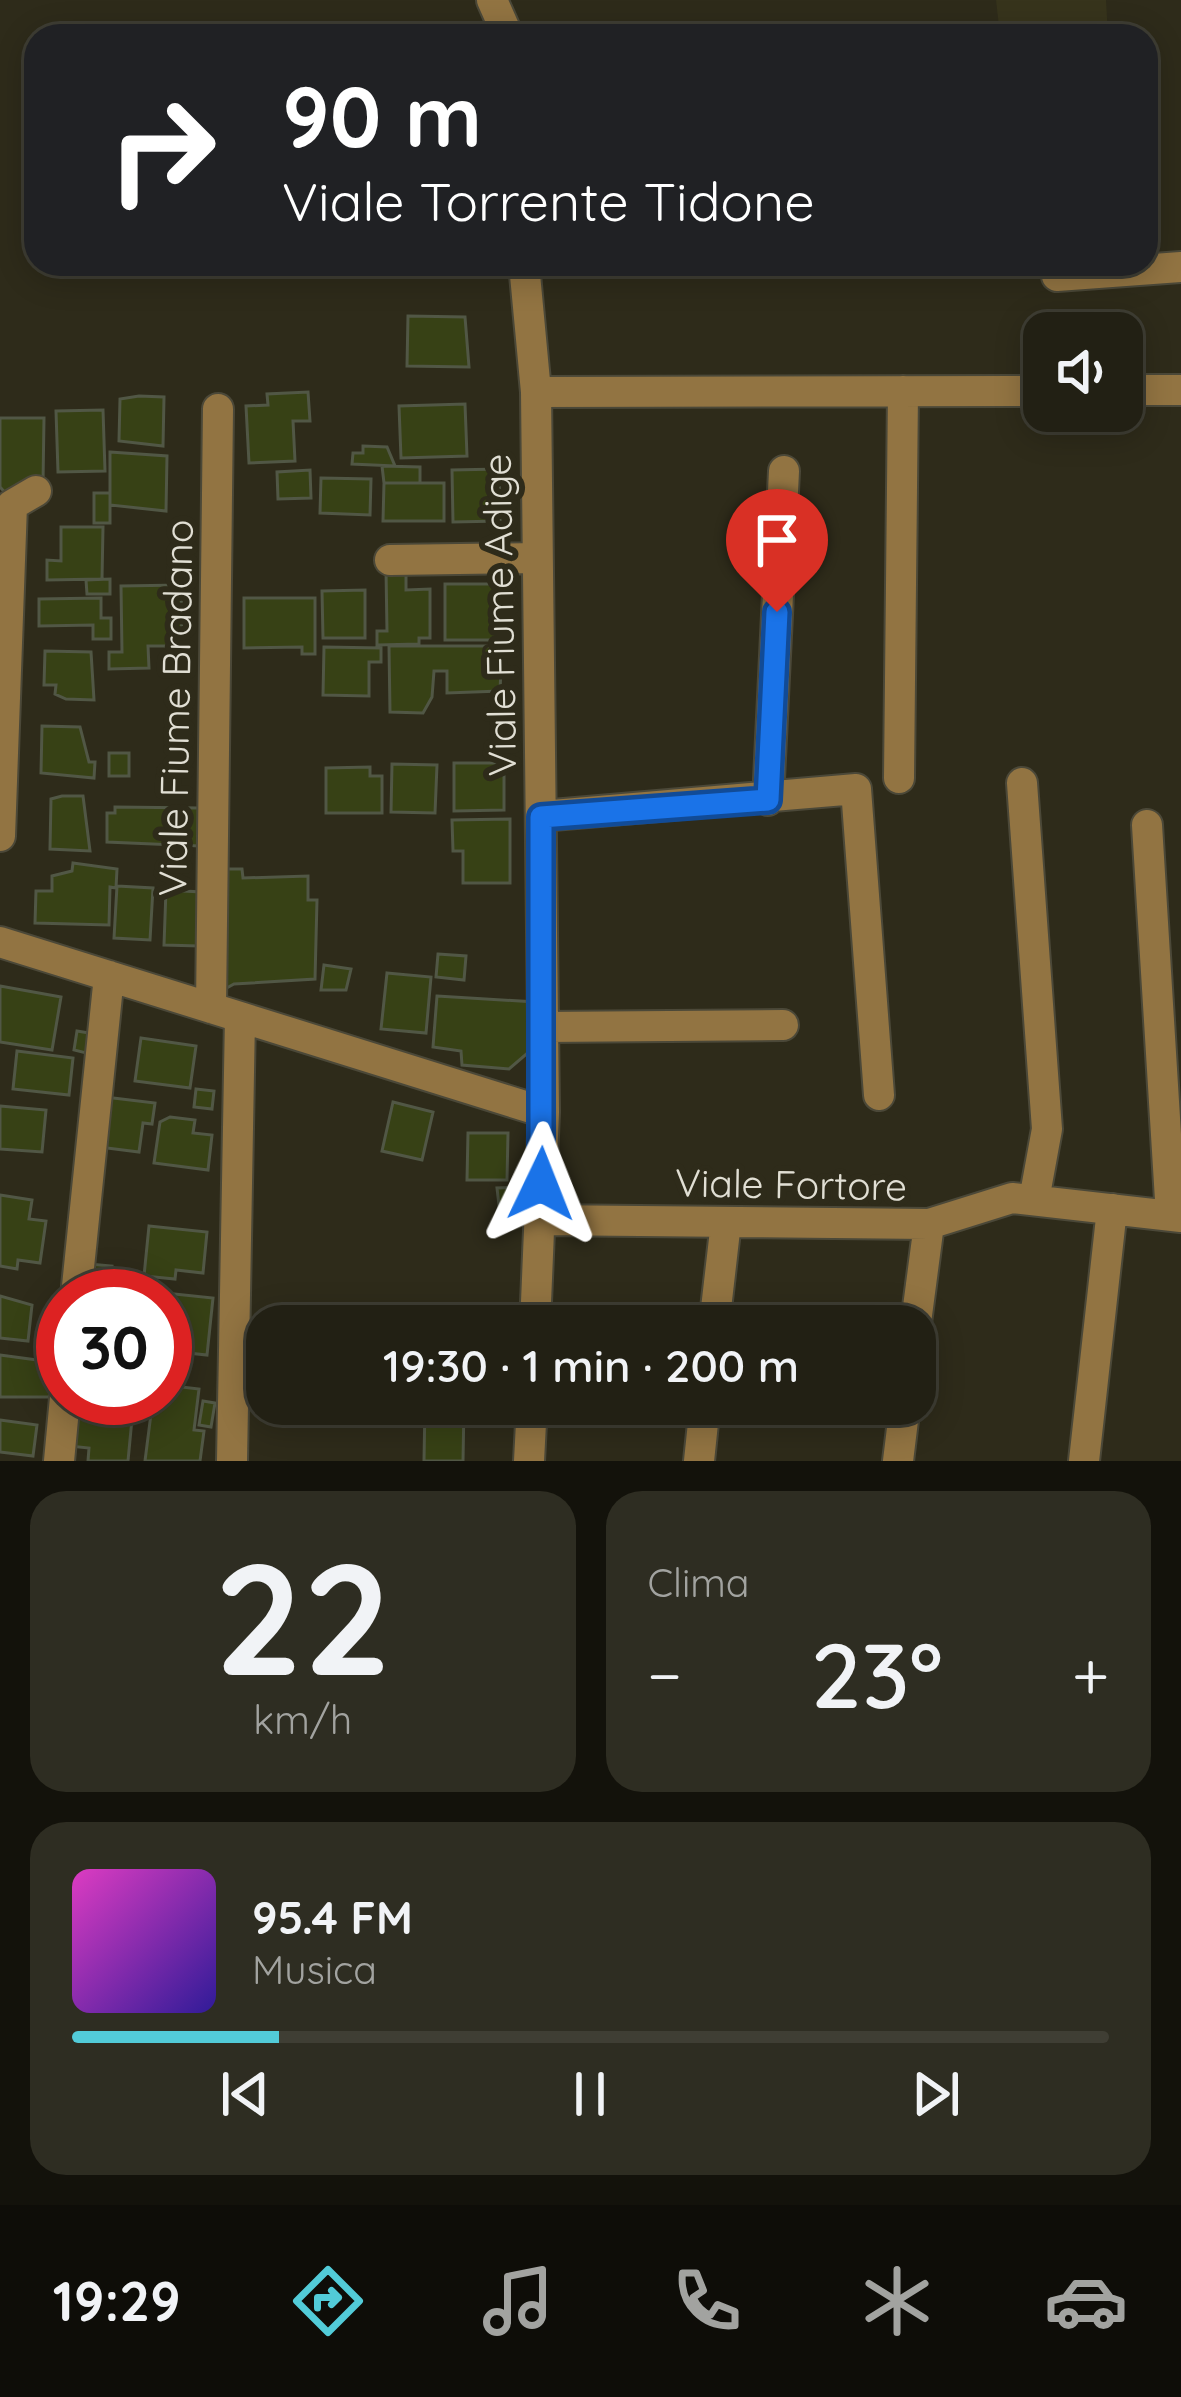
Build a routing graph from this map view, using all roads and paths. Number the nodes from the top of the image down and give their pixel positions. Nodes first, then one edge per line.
1 (525, 276) edge
2 (1143, 390) edge
3 (1181, 390) edge
4 (902, 391) junction
5 (1023, 391) edge
6 (536, 392) junction
7 (218, 409) dead end
8 (784, 471) dead end
9 (36, 491) dead end
10 (537, 558) junction
11 (390, 560) dead end
12 (899, 778) dead end
13 (1022, 783) dead end
14 (768, 800) junction
15 (541, 817) junction
16 (1148, 825) dead end
17 (0, 836) edge
18 (0, 942) edge
19 (109, 976) junction
20 (225, 1012) junction
21 (782, 1025) dead end
22 (543, 1027) junction
23 (879, 1094) dead end
24 (544, 1112) junction
25 (1034, 1200) junction
26 (1112, 1209) junction
27 (1176, 1216) edge
28 (540, 1220) junction
29 (726, 1222) junction
30 (929, 1224) junction
31 (79, 1269) edge
32 (536, 1305) edge
33 (716, 1305) edge
34 (918, 1305) edge
35 (62, 1425) edge
36 (531, 1425) edge
37 (703, 1425) edge
38 (902, 1425) edge
39 (59, 1461) edge
40 (232, 1461) edge
41 (529, 1461) edge
42 (699, 1461) edge
43 (898, 1461) edge
44 (1084, 1461) edge

1 - 6 street, Viale Fiume Adige
2 - 3 street
4 - 5 street
4 - 6 street
4 - 12 street
6 - 10 street, Viale Fiume Adige
7 - 20 street, Viale Fiume Bradano
8 - 14 street
9 - 17 street
10 - 11 street
10 - 15 street, Viale Fiume Adige
13 - 25 street
14 - 15 street
14 - 23 street
15 - 22 street, Viale Fiume Adige
16 - 27 street
18 - 19 street
19 - 20 street
19 - 31 street
20 - 24 street
20 - 40 street, Viale Fiume Bradano
21 - 22 street
22 - 24 street, Viale Fiume Adige
24 - 28 street, Viale Fiume Adige
25 - 26 street, Viale Fortore
25 - 30 street, Viale Fortore
26 - 27 street, Viale Fortore
26 - 44 street
28 - 29 street, Viale Fortore
28 - 32 street, Viale Fiume Adige
29 - 30 street, Viale Fortore
29 - 33 street
30 - 34 street
35 - 39 street
36 - 41 street
37 - 42 street
38 - 43 street

